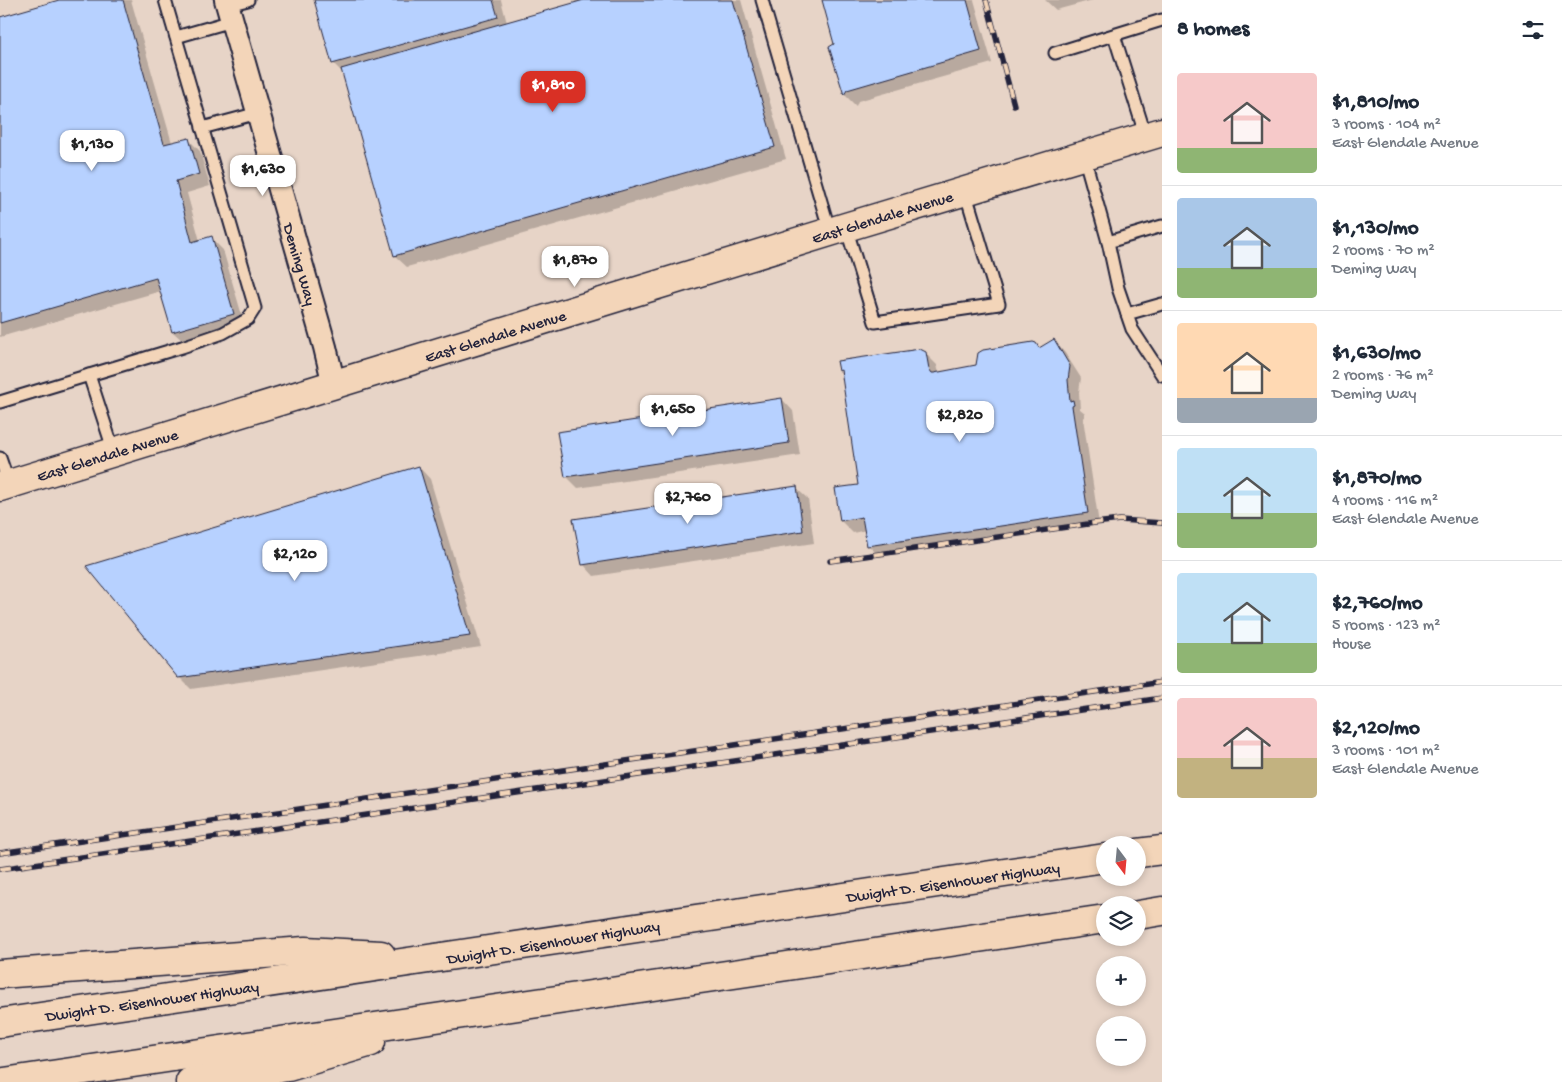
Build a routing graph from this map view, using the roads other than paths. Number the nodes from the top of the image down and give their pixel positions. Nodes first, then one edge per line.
1 (165, 0) edge
2 (762, 0) edge
3 (234, 7) edge
4 (1162, 20) edge
5 (1114, 35) junction
6 (176, 37) junction
7 (1055, 53) dead end
8 (258, 113) junction
9 (202, 128) junction
10 (1154, 135) edge
11 (1084, 156) junction
12 (965, 191) junction
13 (1162, 226) edge
14 (838, 230) junction
15 (1108, 242) junction
16 (1162, 304) edge
17 (1127, 314) junction
18 (1162, 374) edge
19 (90, 375) junction
20 (334, 385) junction
21 (0, 402) edge
22 (114, 452) junction
23 (0, 458) edge
24 (4, 486) edge
25 (1162, 850) edge
26 (1146, 852) edge
27 (1096, 859) edge
28 (1162, 911) edge
29 (1146, 914) edge
30 (1096, 920) edge
31 (440, 958) junction
32 (0, 974) edge
33 (457, 1015) junction
34 (0, 1023) edge
35 (4, 1082) edge
36 (190, 1082) edge

1 - 6 lane
2 - 14 lane
3 - 6 lane
3 - 8 street, Deming Way
4 - 5 lane
5 - 7 lane
5 - 10 lane
6 - 9 lane
8 - 9 lane
8 - 20 street, Deming Way
9 - 19 lane
10 - 11 main road, East Glendale Avenue
11 - 12 main road, East Glendale Avenue
11 - 15 lane
12 - 14 main road, East Glendale Avenue
12 - 14 lane
13 - 15 lane
14 - 20 main road, East Glendale Avenue
15 - 17 lane
16 - 17 lane
17 - 18 lane
19 - 21 lane
19 - 22 lane
20 - 22 main road, East Glendale Avenue
22 - 24 main road, East Glendale Avenue
23 - 24 lane
25 - 26 main road
27 - 31 main road, Dwight D. Eisenhower Highway
28 - 29 main road
30 - 33 main road
31 - 32 main road
31 - 34 main road, Dwight D. Eisenhower Highway
33 - 35 main road
33 - 36 main road

